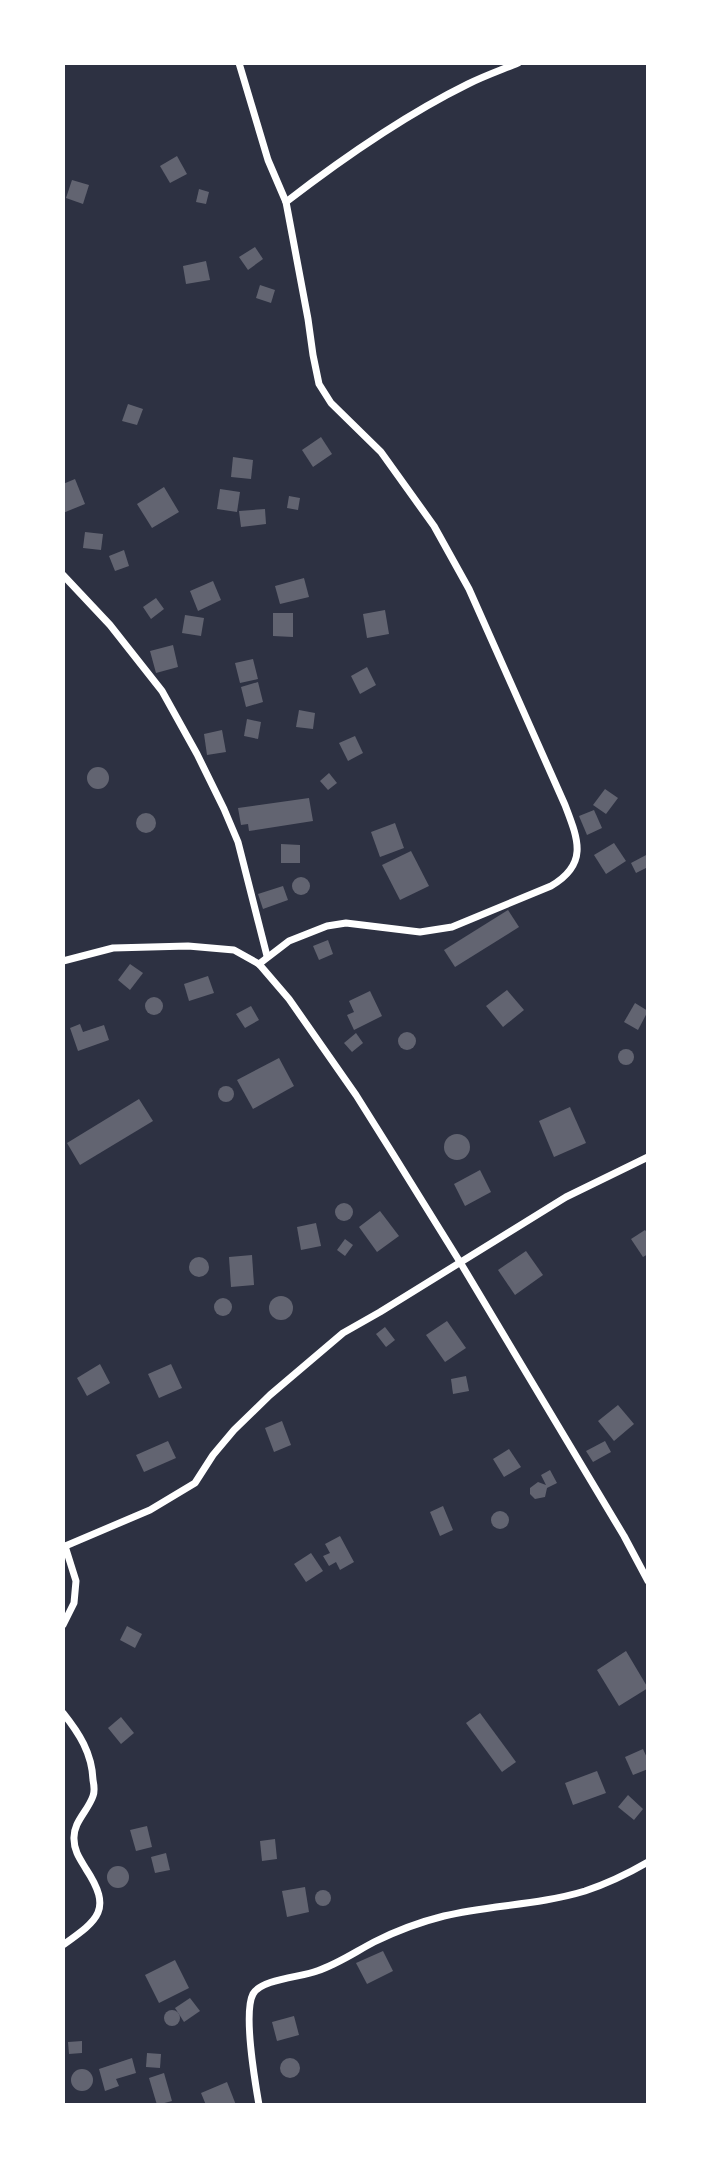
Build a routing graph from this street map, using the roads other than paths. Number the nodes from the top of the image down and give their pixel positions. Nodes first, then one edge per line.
1 (239, 63) edge
2 (517, 63) edge
3 (286, 202) junction
4 (63, 575) edge
5 (267, 956) junction
6 (63, 961) edge
7 (259, 964) junction
8 (648, 1157) edge
9 (460, 1262) junction
10 (64, 1546) edge
11 (648, 1581) edge
12 (63, 1625) edge
13 (63, 1713) edge
14 (648, 1862) edge
15 (63, 1945) edge
16 (259, 2105) edge

1 - 3 street
2 - 3 street
3 - 5 street
4 - 5 street
5 - 7 street
6 - 7 street
7 - 9 street
8 - 9 street
9 - 10 street
9 - 11 street
10 - 12 street
13 - 15 street
14 - 16 street

